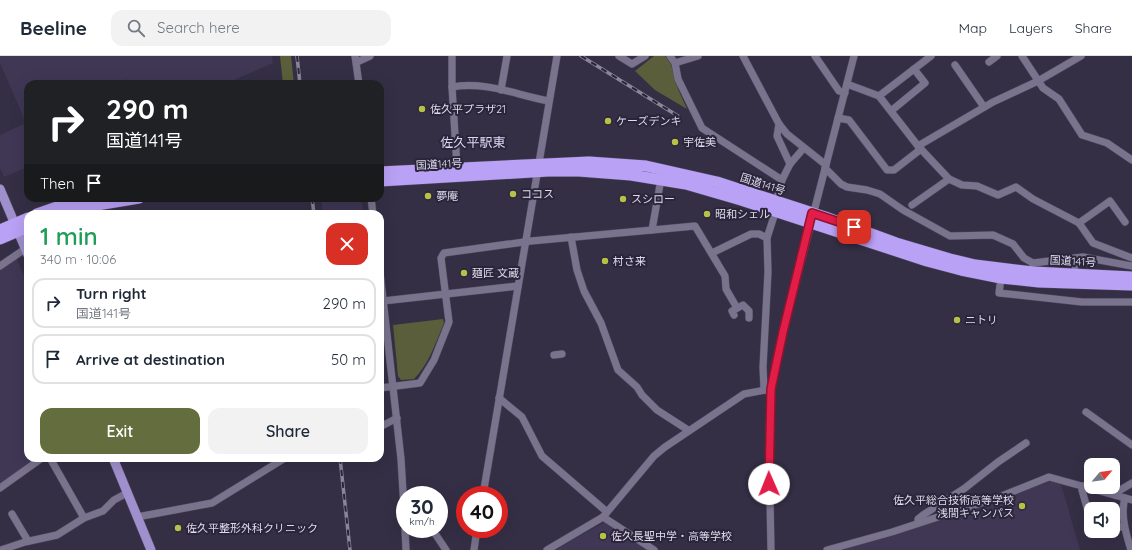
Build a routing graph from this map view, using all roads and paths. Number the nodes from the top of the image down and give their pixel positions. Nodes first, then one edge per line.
1 (370, 56) edge
2 (452, 56) edge
3 (507, 56) edge
4 (557, 56) edge
5 (619, 56) edge
6 (645, 56) edge
7 (670, 56) edge
8 (698, 56) edge
9 (743, 56) edge
10 (815, 56) edge
11 (854, 56) edge
12 (931, 56) edge
13 (997, 56) edge
14 (1022, 56) edge
15 (1081, 56) edge
16 (356, 59) edge
17 (989, 62) dead end
18 (675, 63) junction
19 (955, 65) dead end
20 (914, 69) junction
21 (359, 80) edge
22 (1038, 81) junction
23 (847, 84) junction
24 (452, 86) junction
25 (501, 90) junction
26 (844, 93) junction
27 (879, 96) junction
28 (550, 101) junction
29 (984, 107) junction
30 (891, 110) junction
31 (838, 118) junction
32 (779, 124) junction
33 (920, 147) junction
34 (803, 148) junction
35 (1132, 160) edge
36 (790, 164) junction
37 (825, 166) junction
38 (457, 167) junction
39 (538, 168) junction
40 (384, 172) edge
41 (661, 179) junction
42 (949, 179) junction
43 (782, 180) junction
44 (384, 181) edge
45 (0, 188) edge
46 (72, 202) edge
47 (114, 202) edge
48 (912, 205) dead end
49 (776, 207) junction
50 (48, 210) edge
51 (75, 210) edge
52 (811, 218) junction
53 (1125, 222) dead end
54 (1079, 223) junction
55 (20, 227) edge
56 (0, 230) edge
57 (652, 230) junction
58 (571, 237) junction
59 (767, 238) junction
60 (0, 239) edge
61 (24, 241) edge
62 (525, 242) junction
63 (712, 252) junction
64 (24, 254) edge
65 (1075, 258) junction
66 (1132, 258) edge
67 (0, 266) edge
68 (1075, 266) dead end
69 (1132, 266) edge
70 (1033, 267) junction
71 (1132, 277) edge
72 (1002, 278) junction
73 (1132, 285) edge
74 (518, 286) junction
75 (1072, 292) dead end
76 (446, 294) junction
77 (1072, 300) junction
78 (384, 301) joint
79 (1132, 302) edge
80 (749, 318) dead end
81 (393, 386) junction
82 (384, 387) edge
83 (767, 389) junction
84 (500, 398) junction
85 (1086, 412) dead end
86 (397, 418) junction
87 (384, 425) edge
88 (688, 430) junction
89 (1026, 443) dead end
90 (1132, 445) edge
91 (36, 462) edge
92 (52, 462) edge
93 (115, 462) edge
94 (279, 462) edge
95 (1132, 483) edge
96 (403, 486) edge
97 (485, 486) edge
98 (1083, 486) junction
99 (0, 488) edge
100 (127, 493) junction
101 (1115, 495) junction
102 (1128, 499) edge
103 (1085, 502) edge
104 (12, 514) dead end
105 (605, 515) junction
106 (137, 517) junction
107 (84, 518) junction
108 (918, 523) junction
109 (1124, 526) junction
110 (1120, 527) edge
111 (405, 538) edge
112 (438, 538) edge
113 (476, 538) edge
114 (28, 541) junction
115 (475, 549) edge
116 (1, 550) edge
117 (151, 550) edge
118 (406, 550) edge
119 (446, 550) edge
120 (547, 550) edge
121 (654, 550) edge
122 (771, 550) edge
123 (827, 550) edge
124 (1131, 550) edge

1 - 16 street
2 - 24 street
3 - 25 street
4 - 28 street
5 - 6 street
7 - 18 street
8 - 18 street
9 - 32 street
10 - 26 street
11 - 23 street
12 - 20 street
13 - 17 street
14 - 22 street
15 - 22 street
16 - 21 street
18 - 43 street
19 - 29 street
20 - 27 street
20 - 30 street
22 - 29 street
22 - 35 street
23 - 26 street
23 - 27 street
24 - 25 street
24 - 38 street
25 - 28 street
26 - 31 street
27 - 30 street
28 - 39 street
29 - 33 street
30 - 33 street
31 - 33 street
31 - 37 street
32 - 34 street
32 - 36 street
33 - 42 street
34 - 36 street
34 - 37 street
36 - 43 street
37 - 52 street
37 - 70 street
38 - 39 highway, 国道141号
38 - 40 highway, 国道141号
39 - 41 highway, 国道141号
39 - 44 highway, 国道141号
39 - 49 highway, 国道141号
39 - 62 street
41 - 49 highway, 国道141号
41 - 57 street
42 - 48 street
42 - 54 street
43 - 49 street
45 - 55 main road
46 - 50 highway
47 - 51 highway
49 - 52 highway, 国道141号
49 - 59 street
52 - 70 highway, 国道141号
52 - 72 highway, 国道141号
52 - 83 street
53 - 54 street
54 - 66 street
55 - 56 highway
55 - 60 highway
55 - 61 main road
57 - 58 street
57 - 63 street
58 - 62 street
58 - 88 street
59 - 63 street
59 - 83 street
62 - 74 street
62 - 76 street
63 - 80 street
64 - 67 street
65 - 68 street
65 - 69 street
65 - 70 street
70 - 71 highway, 国道141号
72 - 73 highway, 国道141号
72 - 77 street
74 - 76 street
74 - 84 street
75 - 77 street
76 - 78 street
76 - 81 street
77 - 79 street
78 - 81 street
81 - 82 street
81 - 86 street
83 - 88 street
83 - 122 street
84 - 97 street
84 - 105 street
85 - 90 street
86 - 87 street
86 - 96 street
88 - 105 street
89 - 108 street
91 - 99 street
92 - 107 street
93 - 100 main road
94 - 106 street
95 - 101 street
98 - 101 street
98 - 103 street
98 - 108 street
100 - 106 main road
100 - 107 street
101 - 102 street
102 - 109 street
104 - 114 street
105 - 120 street
105 - 121 street
106 - 117 main road
107 - 114 street
108 - 123 street
109 - 110 street
109 - 124 street
111 - 118 street
112 - 119 street
113 - 115 street
114 - 116 street

